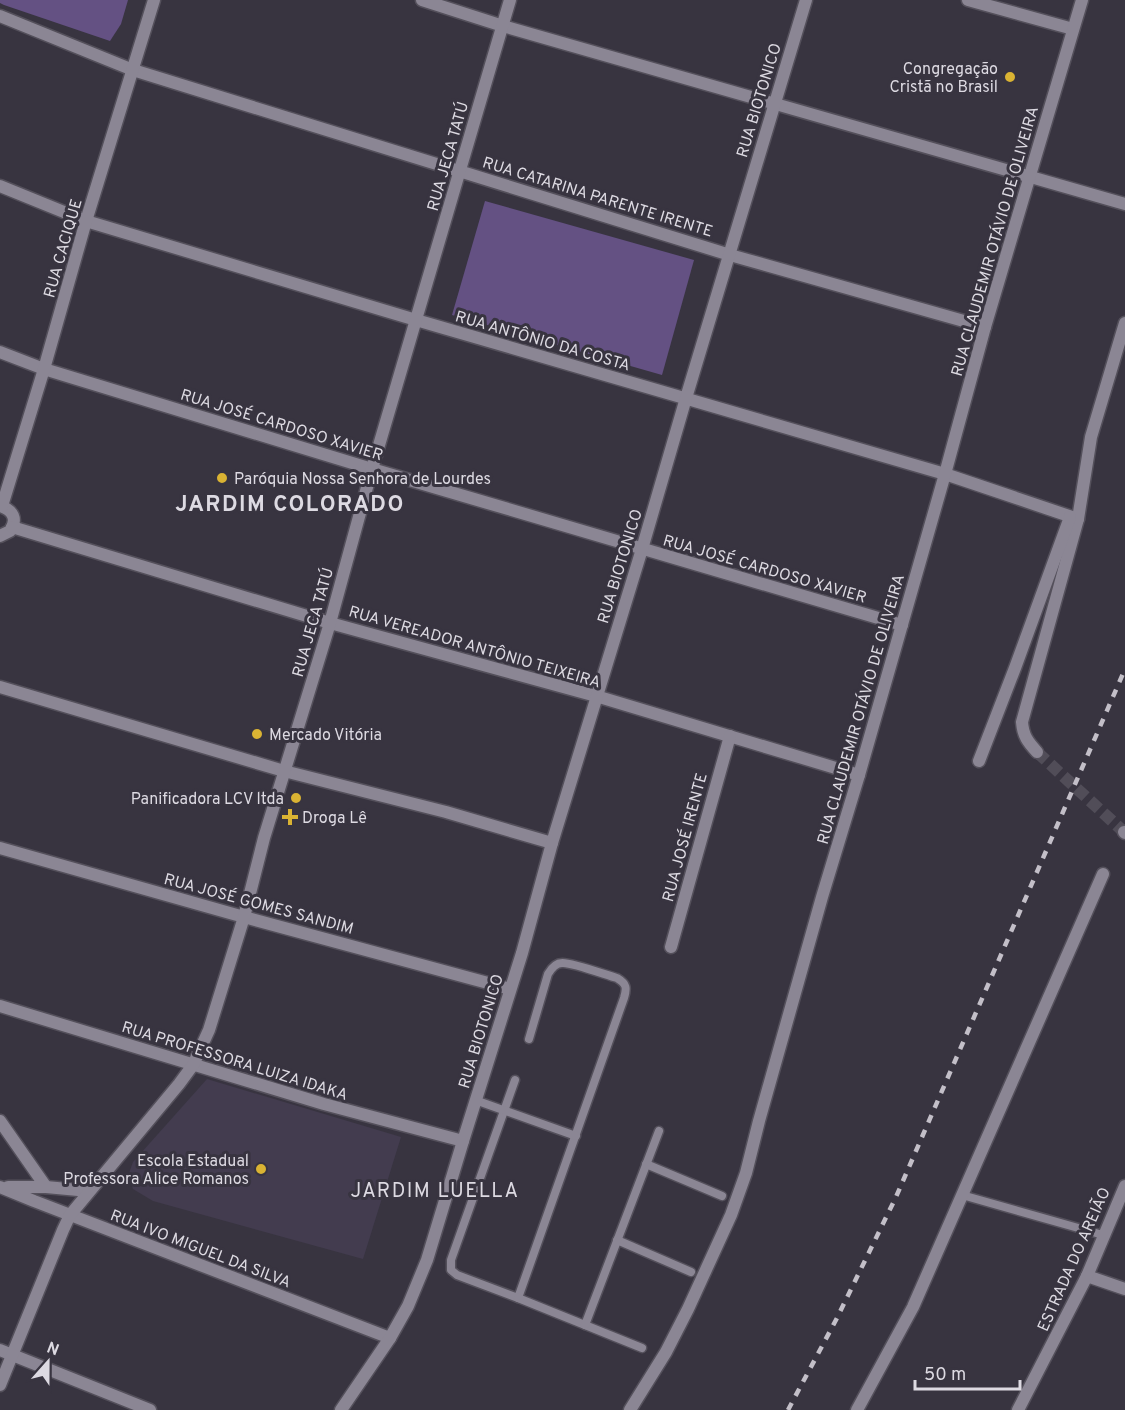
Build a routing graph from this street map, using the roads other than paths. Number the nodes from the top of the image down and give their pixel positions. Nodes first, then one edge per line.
1 (154, 0) edge
2 (422, 0) edge
3 (510, 0) edge
4 (806, 0) edge
5 (969, 0) edge
6 (1082, 0) edge
7 (0, 16) edge
8 (502, 26) junction
9 (1073, 29) junction
10 (133, 70) junction
11 (774, 103) junction
12 (460, 171) junction
13 (1030, 177) junction
14 (0, 186) edge
15 (1125, 204) edge
16 (86, 221) junction
17 (730, 255) junction
18 (416, 320) junction
19 (1125, 323) edge
20 (985, 327) junction
21 (0, 352) edge
22 (44, 369) junction
23 (686, 398) junction
24 (372, 469) junction
25 (945, 474) junction
26 (1, 506) edge
27 (1074, 518) junction
28 (12, 527) junction
29 (0, 536) edge
30 (642, 549) junction
31 (330, 623) junction
32 (902, 625) junction
33 (0, 687) edge
34 (596, 696) junction
35 (730, 736) junction
36 (1037, 752) tunnel mouth
37 (979, 761) dead end
38 (284, 771) junction
39 (859, 775) junction
40 (552, 843) junction
41 (0, 848) edge
42 (1103, 874) dead end
43 (244, 917) junction
44 (671, 947) dead end
45 (510, 989) junction
46 (0, 1006) edge
47 (530, 1039) dead end
48 (193, 1065) junction
49 (515, 1080) dead end
50 (475, 1100) junction
51 (505, 1109) junction
52 (0, 1121) edge
53 (659, 1131) dead end
54 (576, 1136) junction
55 (463, 1141) junction
56 (646, 1164) junction
57 (1125, 1186) edge
58 (0, 1187) edge
59 (46, 1187) junction
60 (89, 1191) junction
61 (963, 1195) junction
62 (722, 1196) dead end
63 (1121, 1205) edge
64 (70, 1215) junction
65 (1103, 1235) junction
66 (617, 1240) junction
67 (691, 1272) dead end
68 (1087, 1276) junction
69 (1125, 1289) edge
70 (518, 1298) junction
71 (585, 1325) junction
72 (390, 1338) junction
73 (642, 1348) dead end
74 (0, 1350) edge
75 (12, 1355) junction
76 (0, 1385) edge
77 (150, 1410) edge
78 (340, 1410) edge
79 (630, 1410) edge
80 (857, 1410) edge
81 (1018, 1410) edge

1 - 10 street, RUA CACIQUE
2 - 8 street
3 - 8 street, RUA JECA TATÚ
4 - 11 street, RUA BIOTONICO
5 - 9 street
6 - 9 street, RUA CLAUDEMIR OTÁVIO DE OLIVEIRA
7 - 10 street, RUA CATARINA PARENTE IRENTE
8 - 11 street
8 - 12 street, RUA JECA TATÚ
9 - 13 street, RUA CLAUDEMIR OTÁVIO DE OLIVEIRA
10 - 12 street, RUA CATARINA PARENTE IRENTE
10 - 16 street, RUA CACIQUE
11 - 13 street
11 - 17 street, RUA BIOTONICO
12 - 17 street, RUA CATARINA PARENTE IRENTE
12 - 18 street, RUA JECA TATÚ
13 - 15 street
13 - 20 street, RUA CLAUDEMIR OTÁVIO DE OLIVEIRA
14 - 16 street, RUA ANTÔNIO DA COSTA
16 - 18 street, RUA ANTÔNIO DA COSTA
16 - 22 street, RUA CACIQUE
17 - 20 street, RUA CATARINA PARENTE IRENTE
17 - 23 street, RUA BIOTONICO
18 - 23 street, RUA ANTÔNIO DA COSTA
18 - 24 street, RUA JECA TATÚ
19 - 27 street
20 - 25 street, RUA CLAUDEMIR OTÁVIO DE OLIVEIRA
21 - 22 street, RUA JOSÉ CARDOSO XAVIER
22 - 24 street, RUA JOSÉ CARDOSO XAVIER
22 - 26 street, RUA CACIQUE
23 - 25 street, RUA ANTÔNIO DA COSTA
23 - 30 street, RUA BIOTONICO
24 - 30 street, RUA JOSÉ CARDOSO XAVIER
24 - 31 street, RUA JECA TATÚ
25 - 27 street, RUA ANTÔNIO DA COSTA
25 - 32 street, RUA CLAUDEMIR OTÁVIO DE OLIVEIRA
26 - 28 street
27 - 36 street
27 - 37 street
28 - 29 street
28 - 31 street, RUA VEREADOR ANTÔNIO TEIXEIRA
30 - 32 street, RUA JOSÉ CARDOSO XAVIER
30 - 34 street, RUA BIOTONICO
31 - 34 street, RUA VEREADOR ANTÔNIO TEIXEIRA
31 - 38 street, RUA JECA TATÚ
32 - 39 street, RUA CLAUDEMIR OTÁVIO DE OLIVEIRA
33 - 38 street
34 - 35 street, RUA VEREADOR ANTÔNIO TEIXEIRA
34 - 40 street, RUA BIOTONICO
35 - 39 street, RUA VEREADOR ANTÔNIO TEIXEIRA
35 - 44 street, RUA JOSÉ IRENTE
38 - 40 street
38 - 43 street, RUA JECA TATÚ
39 - 79 street, RUA CLAUDEMIR OTÁVIO DE OLIVEIRA
40 - 45 street, RUA BIOTONICO
41 - 43 street, RUA JOSÉ GOMES SANDIM
42 - 61 street
43 - 45 street, RUA JOSÉ GOMES SANDIM
43 - 48 street, RUA JECA TATÚ
45 - 50 street, RUA BIOTONICO
46 - 48 street, RUA PROFESSORA LUIZA IDAKA
47 - 54 lane
48 - 55 street, RUA PROFESSORA LUIZA IDAKA
48 - 60 street, RUA JECA TATÚ
49 - 51 lane
50 - 51 lane
50 - 55 street, RUA BIOTONICO
51 - 54 lane
51 - 70 lane
52 - 59 street
53 - 56 lane
54 - 70 lane
55 - 72 street, RUA BIOTONICO
56 - 62 lane
56 - 66 lane
57 - 63 street, ESTRADA DO AREIÃO
58 - 59 street
58 - 64 street, RUA IVO MIGUEL DA SILVA
59 - 60 street
60 - 64 street, RUA JECA TATÚ
61 - 65 lane
61 - 80 street
63 - 65 street, ESTRADA DO AREIÃO
64 - 72 street, RUA IVO MIGUEL DA SILVA
64 - 75 street, RUA JECA TATÚ
65 - 68 street, ESTRADA DO AREIÃO
66 - 67 lane
66 - 71 lane
68 - 69 street
68 - 81 street, ESTRADA DO AREIÃO
70 - 71 lane
71 - 73 lane
72 - 78 street, RUA BIOTONICO
74 - 75 street
75 - 76 street, RUA JECA TATÚ
75 - 77 street

